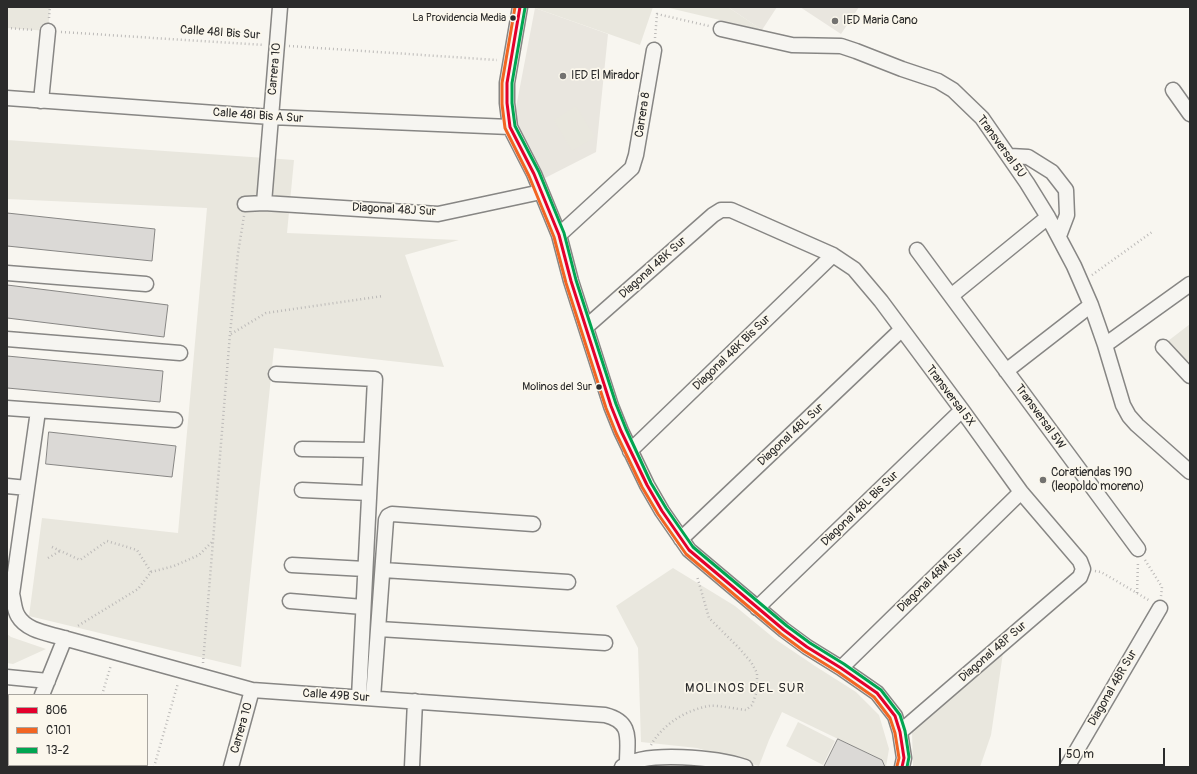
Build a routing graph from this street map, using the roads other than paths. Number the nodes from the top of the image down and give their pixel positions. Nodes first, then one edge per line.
1 (280, 7) edge
2 (520, 7) edge
3 (721, 29) road end
4 (48, 31) road end
5 (654, 50) road end
6 (1174, 90) dead end
7 (7, 98) edge
8 (42, 101) junction
9 (1189, 111) edge
10 (271, 117) junction
11 (510, 128) junction
12 (1010, 156) junction
13 (541, 192) junction
14 (264, 203) junction
15 (244, 204) road end
16 (721, 210) joint
17 (1048, 217) junction
18 (559, 235) junction
19 (1059, 236) junction
20 (918, 250) dead end
21 (833, 255) junction
22 (7, 273) edge
23 (146, 284) dead end
24 (1190, 284) edge
25 (951, 296) junction
26 (1091, 304) junction
27 (586, 327) junction
28 (901, 330) junction
29 (7, 339) edge
30 (1105, 345) junction
31 (1163, 347) dead end
32 (180, 353) dead end
33 (1006, 371) junction
34 (1188, 371) edge
35 (276, 374) dead end
36 (7, 408) edge
37 (962, 410) junction
38 (38, 411) junction
39 (175, 420) dead end
40 (302, 449) dead end
41 (370, 450) junction
42 (630, 451) junction
43 (1190, 472) edge
44 (7, 486) edge
45 (27, 488) junction
46 (302, 490) dead end
47 (1021, 492) junction
48 (369, 494) junction
49 (533, 524) dead end
50 (681, 539) junction
51 (1138, 549) road end
52 (292, 565) dead end
53 (365, 569) junction
54 (1082, 569) joint
55 (383, 570) junction
56 (568, 582) dead end
57 (290, 601) dead end
58 (363, 607) junction
59 (757, 608) junction
60 (1160, 608) road end
61 (379, 629) junction
62 (62, 638) junction
63 (605, 644) dead end
64 (841, 668) junction
65 (7, 677) edge
66 (48, 681) junction
67 (252, 690) junction
68 (42, 694) edge
69 (366, 698) junction
70 (415, 701) junction
71 (900, 732) junction
72 (625, 765) edge
73 (231, 767) edge
74 (412, 767) edge
75 (745, 767) edge
76 (902, 767) edge
77 (1067, 767) edge

1 - 10 street, Carrera 10
2 - 11 street
3 - 12 street, Transversal 5U
4 - 8 street
5 - 18 street, Carrera 8
6 - 9 street
7 - 8 street, Calle 48I Bis A Sur
8 - 10 street, Calle 48I Bis A Sur
10 - 11 street, Calle 48I Bis A Sur
10 - 14 street, Carrera 10
11 - 13 street
12 - 17 street, Transversal 5U
12 - 19 street
13 - 14 street, Diagonal 48J Sur
13 - 18 street
14 - 15 street, Diagonal 48J Sur
16 - 21 street, Transversal 5X
16 - 27 street, Diagonal 48K Sur
17 - 19 street, Transversal 5U
17 - 25 street
18 - 27 street
19 - 26 street, Transversal 5U
20 - 25 street, Transversal 5W
21 - 28 street, Transversal 5X
21 - 42 street, Diagonal 48K Bis Sur
22 - 23 street
24 - 30 street
25 - 33 street, Transversal 5W
26 - 30 street, Transversal 5U
26 - 33 street
27 - 42 street
28 - 37 street, Transversal 5X
28 - 50 street, Diagonal 48L Sur
29 - 32 street
30 - 43 street, Transversal 5U
31 - 34 street
33 - 51 street, Transversal 5W
35 - 41 street
36 - 38 street
37 - 47 street, Transversal 5X
37 - 59 street, Diagonal 48L Bis Sur
38 - 39 street
38 - 45 street
40 - 41 street
41 - 48 street
42 - 50 street
44 - 45 street
45 - 62 street, Calle 49B Sur
46 - 48 street
47 - 54 street, Transversal 5X
47 - 64 street, Diagonal 48M Sur
48 - 53 street
49 - 55 street
50 - 59 street
52 - 53 street
53 - 58 street
54 - 71 street, Diagonal 48P Sur
55 - 56 street
55 - 61 street
57 - 58 street
58 - 69 street
59 - 64 street
60 - 77 street, Diagonal 48R Sur
61 - 63 street
61 - 69 street
62 - 66 street
62 - 67 street, Calle 49B Sur
64 - 71 street
65 - 66 street
66 - 68 street
67 - 69 street, Calle 49B Sur
67 - 73 street, Carrera 10
69 - 70 street, Calle 49B Sur
70 - 72 street, Calle 49B Sur
70 - 74 street
71 - 76 street
72 - 75 street

